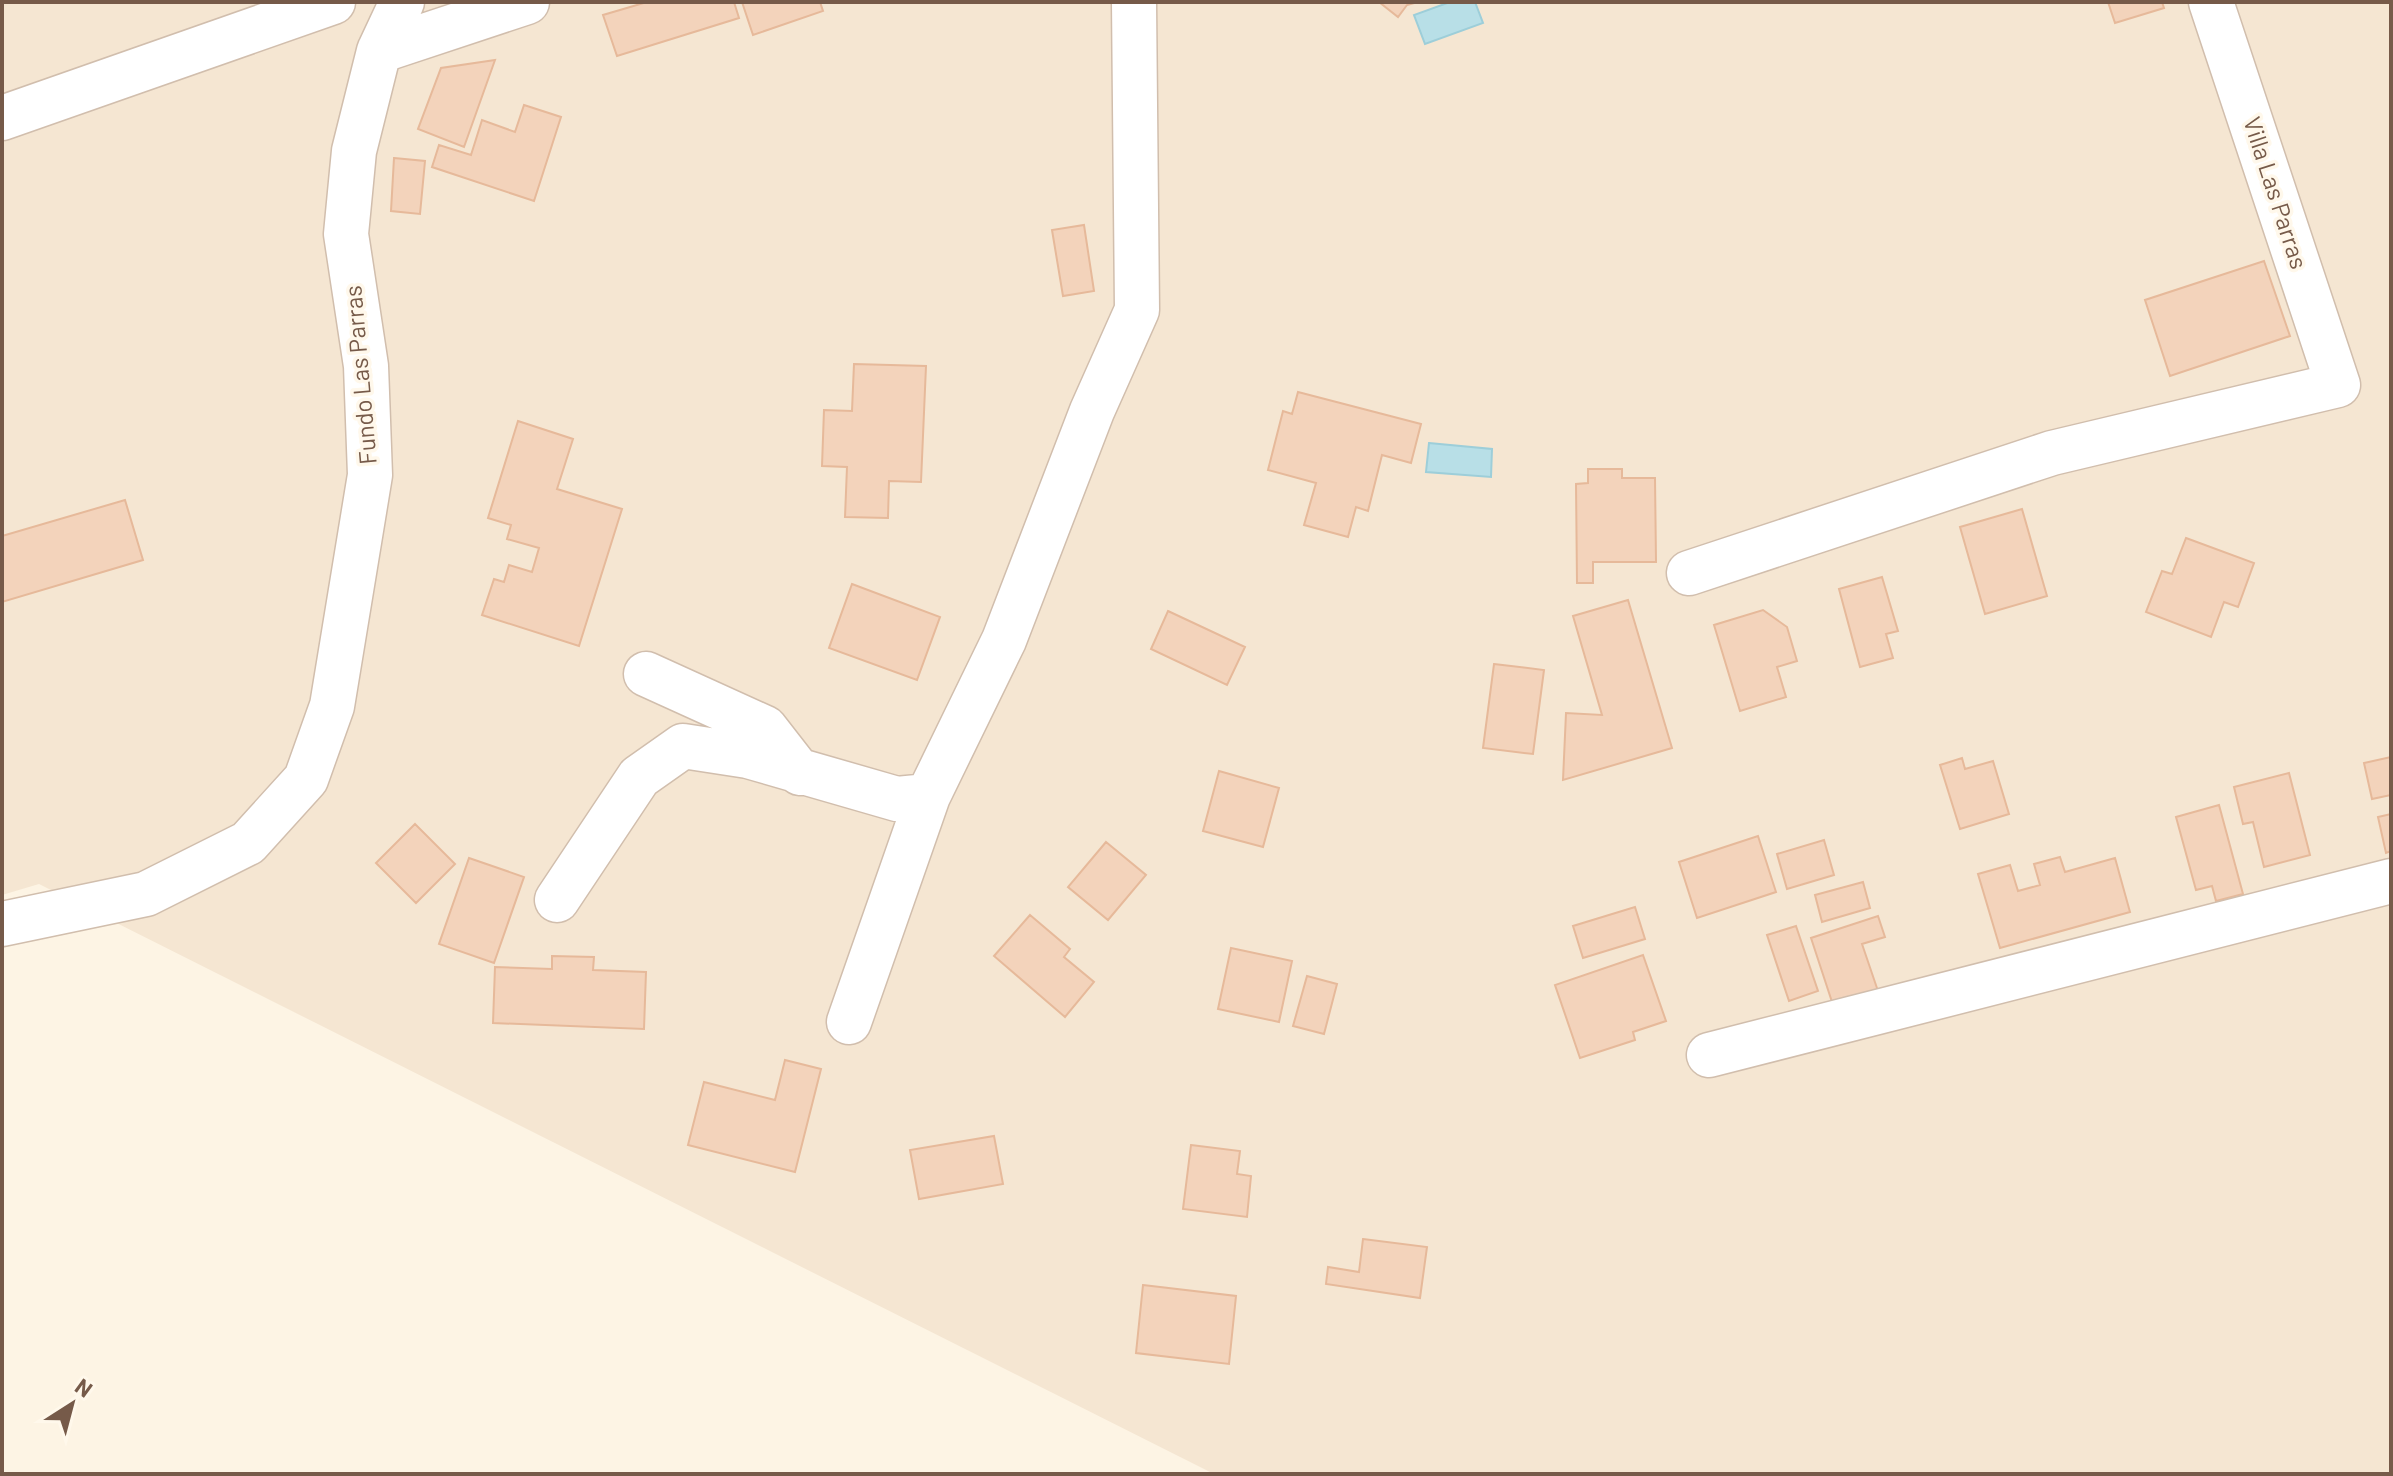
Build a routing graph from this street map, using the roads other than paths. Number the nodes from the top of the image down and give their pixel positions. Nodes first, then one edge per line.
1 (333, 2) edge
2 (402, 2) edge
3 (527, 2) edge
4 (1134, 2) edge
5 (2211, 2) edge
6 (379, 51) junction
7 (2, 118) edge
8 (1689, 573) dead end
9 (646, 674) dead end
10 (800, 773) junction
11 (928, 796) junction
12 (2391, 881) edge
13 (557, 900) dead end
14 (2, 924) edge
15 (849, 1022) dead end
16 (1709, 1055) dead end

1 - 7 street
2 - 6 street
3 - 6 street
4 - 11 street
5 - 8 street, Villa Las Parras
6 - 14 street, Fundo Las Parras
9 - 10 street
10 - 11 street
10 - 13 street
11 - 15 street
12 - 16 street

